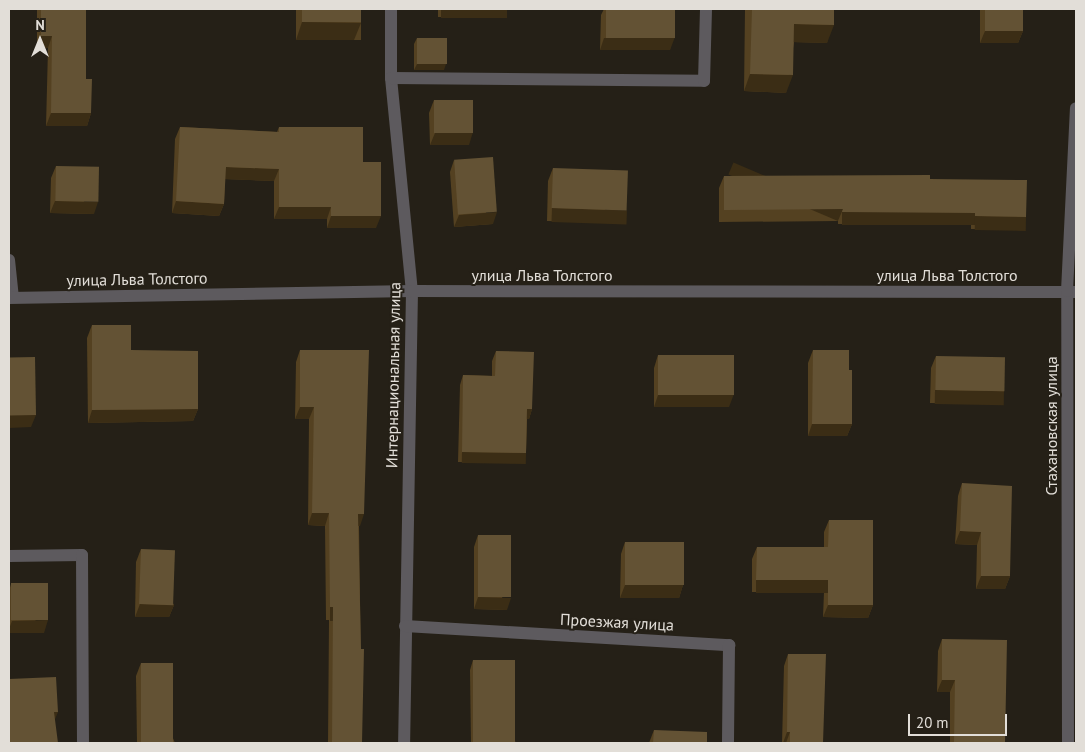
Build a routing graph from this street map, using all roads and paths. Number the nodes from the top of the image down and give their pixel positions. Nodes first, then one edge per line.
1 (391, 9) edge
2 (706, 9) edge
3 (391, 78) junction
4 (1076, 108) edge
5 (9, 260) edge
6 (412, 291) junction
7 (1072, 292) edge
8 (11, 298) edge
9 (9, 556) edge
10 (405, 626) junction
11 (83, 743) edge
12 (404, 743) edge
13 (728, 743) edge
14 (1068, 743) edge

1 - 3 street, Интернациональная улица
2 - 3 street
3 - 6 street, Интернациональная улица
4 - 7 street, Стахановская улица
5 - 8 street
6 - 7 street, улица Льва Толстого
6 - 8 street, улица Льва Толстого
6 - 10 street, Интернациональная улица
7 - 14 street, Стахановская улица
9 - 11 street
10 - 12 street, Интернациональная улица
10 - 13 street, Проезжая улица

